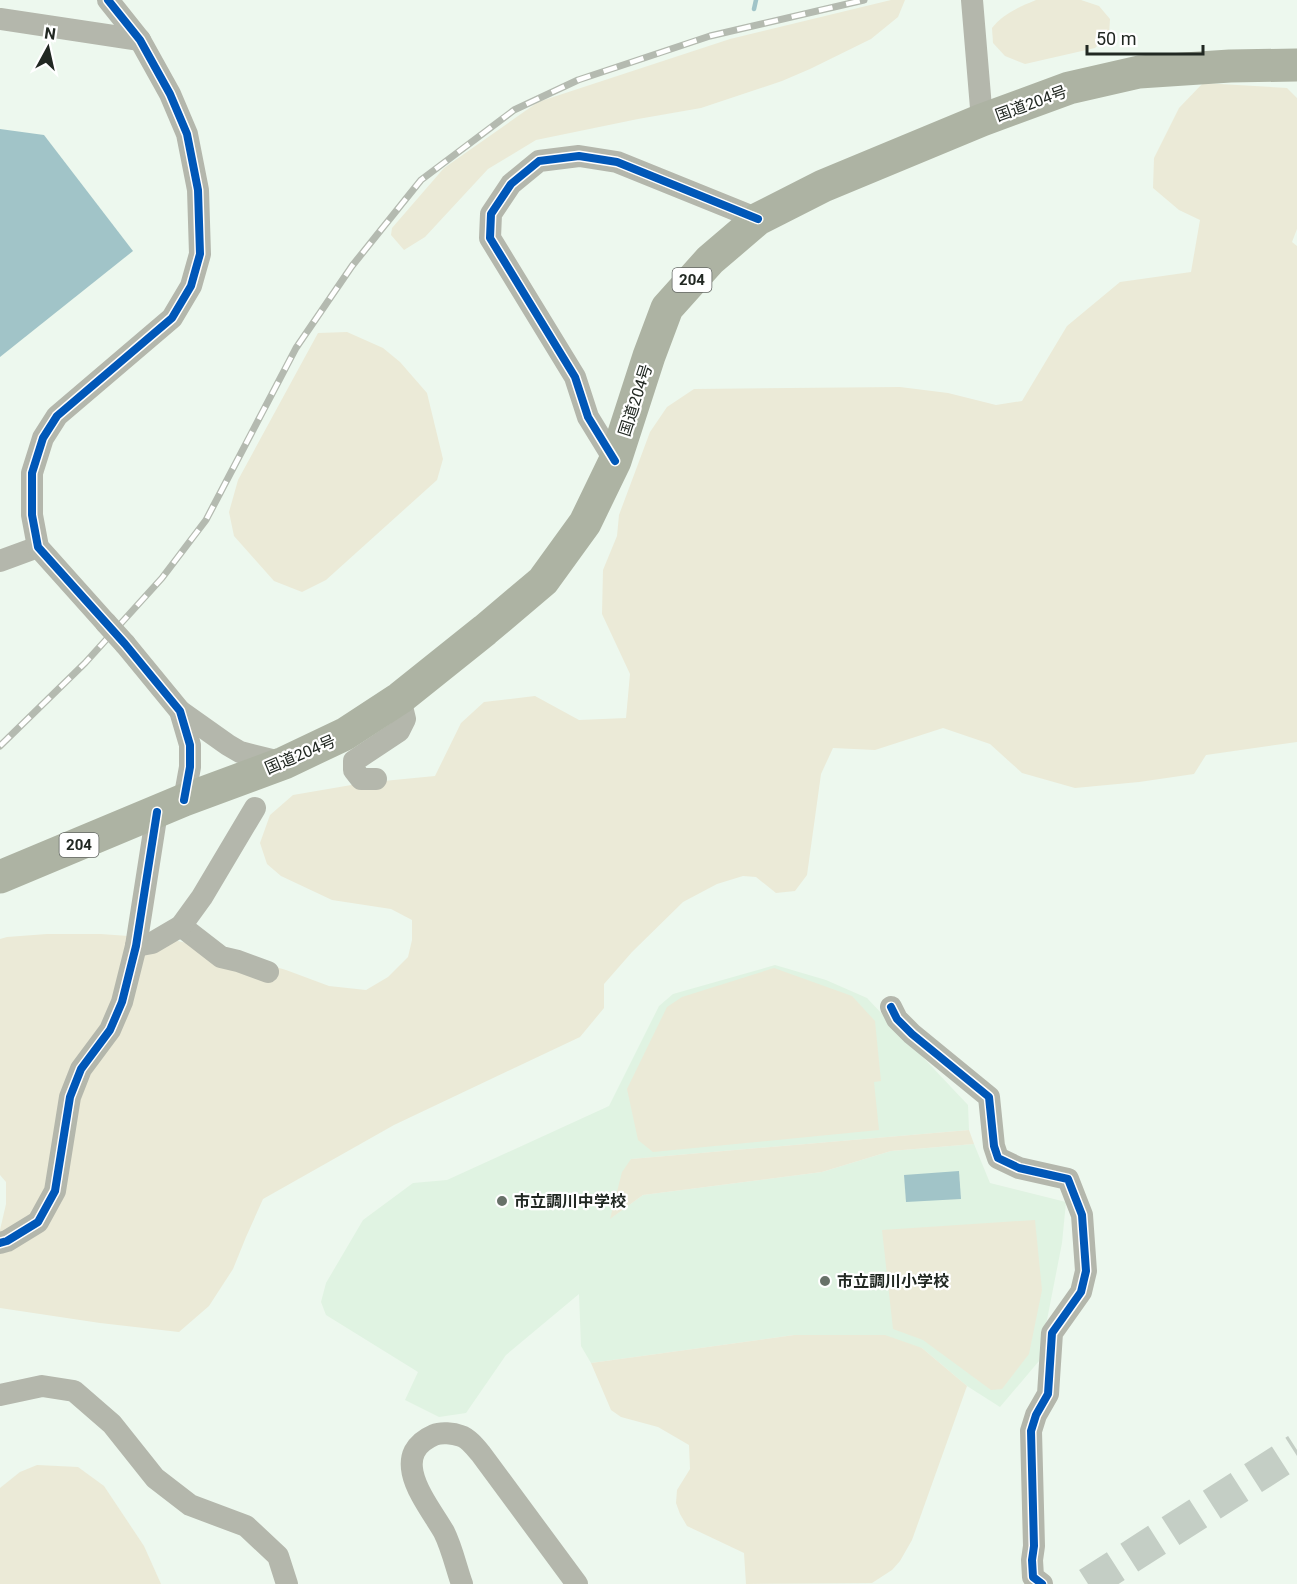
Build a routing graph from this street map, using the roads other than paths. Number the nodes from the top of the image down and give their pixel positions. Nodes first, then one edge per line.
1 (108, 0) edge
2 (972, 0) edge
3 (0, 19) edge
4 (140, 40) junction
5 (1297, 65) edge
6 (982, 120) junction
7 (758, 219) junction
8 (615, 461) junction
9 (38, 547) junction
10 (0, 561) edge
11 (400, 698) junction
12 (180, 711) junction
13 (284, 762) junction
14 (376, 779) dead end
15 (171, 806) junction
16 (255, 808) dead end
17 (0, 878) edge
18 (181, 926) junction
19 (136, 946) junction
20 (268, 972) dead end
21 (891, 1007) dead end
22 (0, 1243) edge
23 (0, 1395) edge
24 (287, 1584) edge
25 (462, 1584) edge
26 (577, 1584) edge
27 (1042, 1584) edge

1 - 4 street
2 - 6 street
3 - 4 street
4 - 9 street
5 - 6 highway, 国道204号 / 204
6 - 7 highway, 国道204号 / 204
7 - 8 highway, 国道204号 / 204
7 - 8 street
8 - 11 highway, 国道204号 / 204
9 - 10 street
9 - 12 street, bridge
11 - 13 highway, 国道204号 / 204
11 - 14 street
12 - 13 street
12 - 15 street
13 - 15 highway, 国道204号 / 204
15 - 17 highway, 国道204号 / 204
15 - 19 street
16 - 18 street
18 - 19 street
18 - 20 street
19 - 22 street
21 - 27 street
23 - 24 street
25 - 26 street

